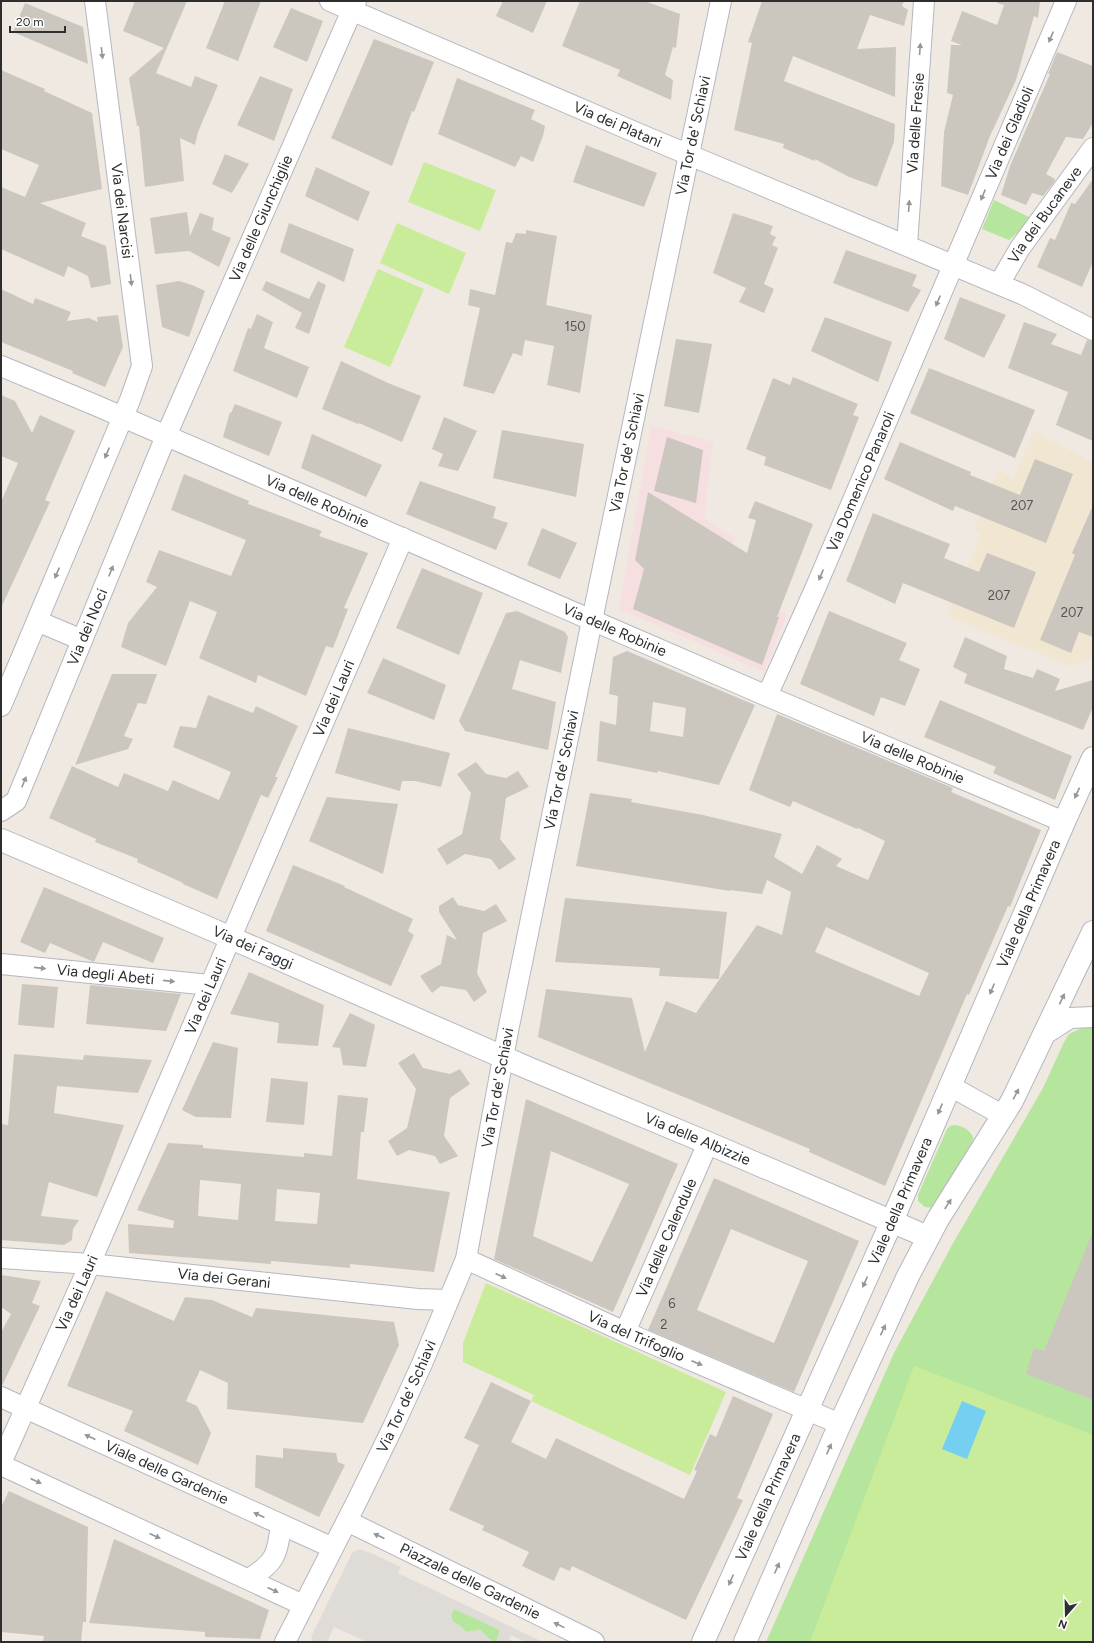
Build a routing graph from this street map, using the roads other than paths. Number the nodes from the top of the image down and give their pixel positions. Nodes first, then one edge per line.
1 (95, 1) edge
2 (330, 1) edge
3 (721, 1) edge
4 (924, 1) edge
5 (1066, 1) edge
6 (354, 6) edge
7 (1093, 148) edge
8 (689, 154) junction
9 (907, 245) junction
10 (954, 265) junction
11 (999, 284) junction
12 (1093, 330) edge
13 (1, 366) edge
14 (123, 417) junction
15 (166, 436) junction
16 (403, 538) junction
17 (592, 620) junction
18 (37, 621) junction
19 (82, 640) junction
20 (767, 696) junction
21 (1, 706) edge
22 (1093, 758) edge
23 (1, 812) edge
24 (1064, 822) junction
25 (1, 840) edge
26 (232, 938) junction
27 (1091, 946) edge
28 (1, 964) edge
29 (210, 985) junction
30 (1093, 1017) edge
31 (1046, 1034) junction
32 (503, 1057) junction
33 (950, 1086) junction
34 (1004, 1116) junction
35 (708, 1143) junction
36 (892, 1221) junction
37 (928, 1238) junction
38 (1, 1258) edge
39 (466, 1259) junction
40 (90, 1264) junction
41 (448, 1300) junction
42 (625, 1332) junction
43 (1, 1397) edge
44 (26, 1408) junction
45 (807, 1411) junction
46 (840, 1424) junction
47 (1, 1464) edge
48 (347, 1521) junction
49 (280, 1525) junction
50 (332, 1548) junction
51 (249, 1579) junction
52 (303, 1604) junction
53 (288, 1641) edge
54 (594, 1642) edge
55 (703, 1642) edge
56 (745, 1642) edge

1 -> 14 street, Via dei Narcisi
2 - 6 street, Via dei Platani
3 - 8 street, Via Tor de' Schiavi
9 -> 4 street, Via delle Fresie
5 -> 10 street, Via dei Gladioli
6 - 8 street, Via dei Platani
6 - 15 street, Via delle Giunchiglie
7 - 11 street, Via dei Bucaneve
8 - 9 street, Via dei Platani
8 - 17 street, Via Tor de' Schiavi
9 - 10 street, Via dei Platani
10 - 11 street, Via dei Platani
10 -> 20 street, Via Domenico Panaroli
11 - 12 street
13 - 14 street
14 - 15 street, Via delle Robinie
14 -> 18 street
15 - 16 street, Via delle Robinie
19 -> 15 street, Via dei Noci
16 - 17 street, Via delle Robinie
16 - 26 street, Via dei Lauri
17 - 20 street, Via delle Robinie
17 - 32 street, Via Tor de' Schiavi
18 - 19 street
18 - 21 street
23 -> 19 street, Via dei Noci
20 - 24 street, Via delle Robinie
22 -> 24 main road, Viale della Primavera
24 -> 33 main road, Viale della Primavera
25 - 26 main road, Via dei Faggi
26 - 29 street, Via dei Lauri
26 - 32 main road, Via dei Faggi
31 -> 27 main road
28 -> 29 street, Via degli Abeti
29 - 40 street, Via dei Lauri
30 - 31 street
34 -> 31 main road
32 - 35 main road, Via delle Albizzie
32 - 39 street, Via Tor de' Schiavi
33 - 34 street
33 -> 36 main road, Viale della Primavera
37 -> 34 main road
35 - 36 main road, Via delle Albizzie
35 - 42 street, Via delle Calendule
36 - 37 main road, Via delle Albizzie
36 -> 45 main road, Viale della Primavera
46 -> 37 main road
38 - 40 street, Via dei Gerani
39 - 41 street, Via Tor de' Schiavi
39 -> 42 street, Via del Trifoglio
40 - 41 street, Via dei Gerani
40 - 44 street, Via dei Lauri
41 - 48 street, Via Tor de' Schiavi
42 -> 45 street, Via del Trifoglio
43 - 44 street, Viale delle Gardenie
44 - 47 street, Via dei Lauri
49 -> 44 street, Viale delle Gardenie
45 - 46 street, Via del Trifoglio
45 -> 55 main road, Viale della Primavera
56 -> 46 main road
47 -> 51 street
48 - 50 street, Via Tor de' Schiavi
54 -> 48 street, Piazzale delle Gardenie
49 - 50 street, Viale delle Gardenie
49 - 51 street
50 - 52 street, Via Tor de' Schiavi
51 -> 52 street
52 - 53 street, Via Tor de' Schiavi

